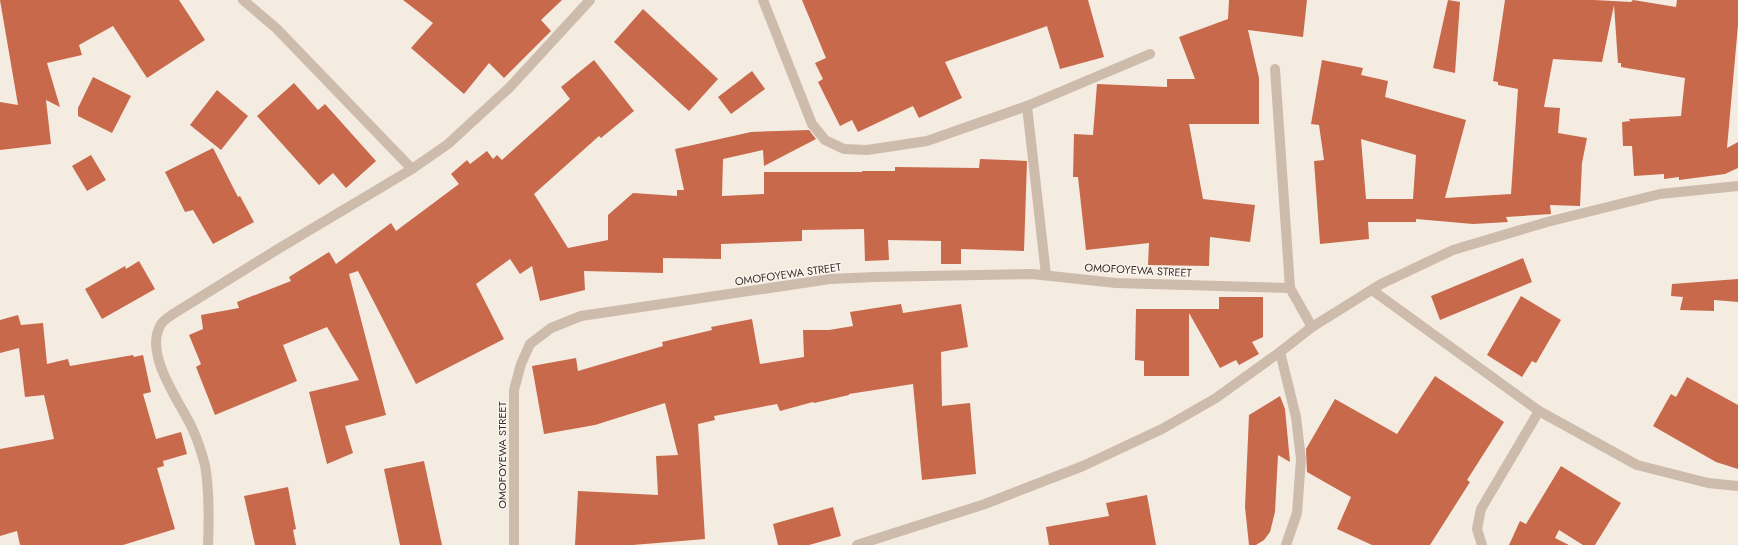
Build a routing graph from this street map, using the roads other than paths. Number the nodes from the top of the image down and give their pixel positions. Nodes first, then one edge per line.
1 (243, 0) edge
2 (590, 0) edge
3 (763, 0) edge
4 (1150, 54) dead end
5 (1275, 69) dead end
6 (1027, 106) junction
7 (412, 169) junction
8 (1738, 186) edge
9 (1046, 275) junction
10 (1290, 288) junction
11 (1372, 290) junction
12 (1312, 326) junction
13 (1280, 352) junction
14 (1539, 411) junction
15 (1738, 486) edge
16 (208, 545) edge
17 (514, 545) edge
18 (857, 545) edge
19 (1286, 545) edge
20 (1482, 545) edge

1 - 7 street
2 - 7 street
3 - 6 street
4 - 6 street
5 - 10 street
6 - 9 street
7 - 16 street
8 - 11 street
9 - 10 street, OMOFOYEWA STREET
9 - 17 street, OMOFOYEWA STREET
10 - 12 street
11 - 12 street
11 - 14 street
12 - 13 street
13 - 18 street
13 - 19 street
14 - 15 street
14 - 20 street

